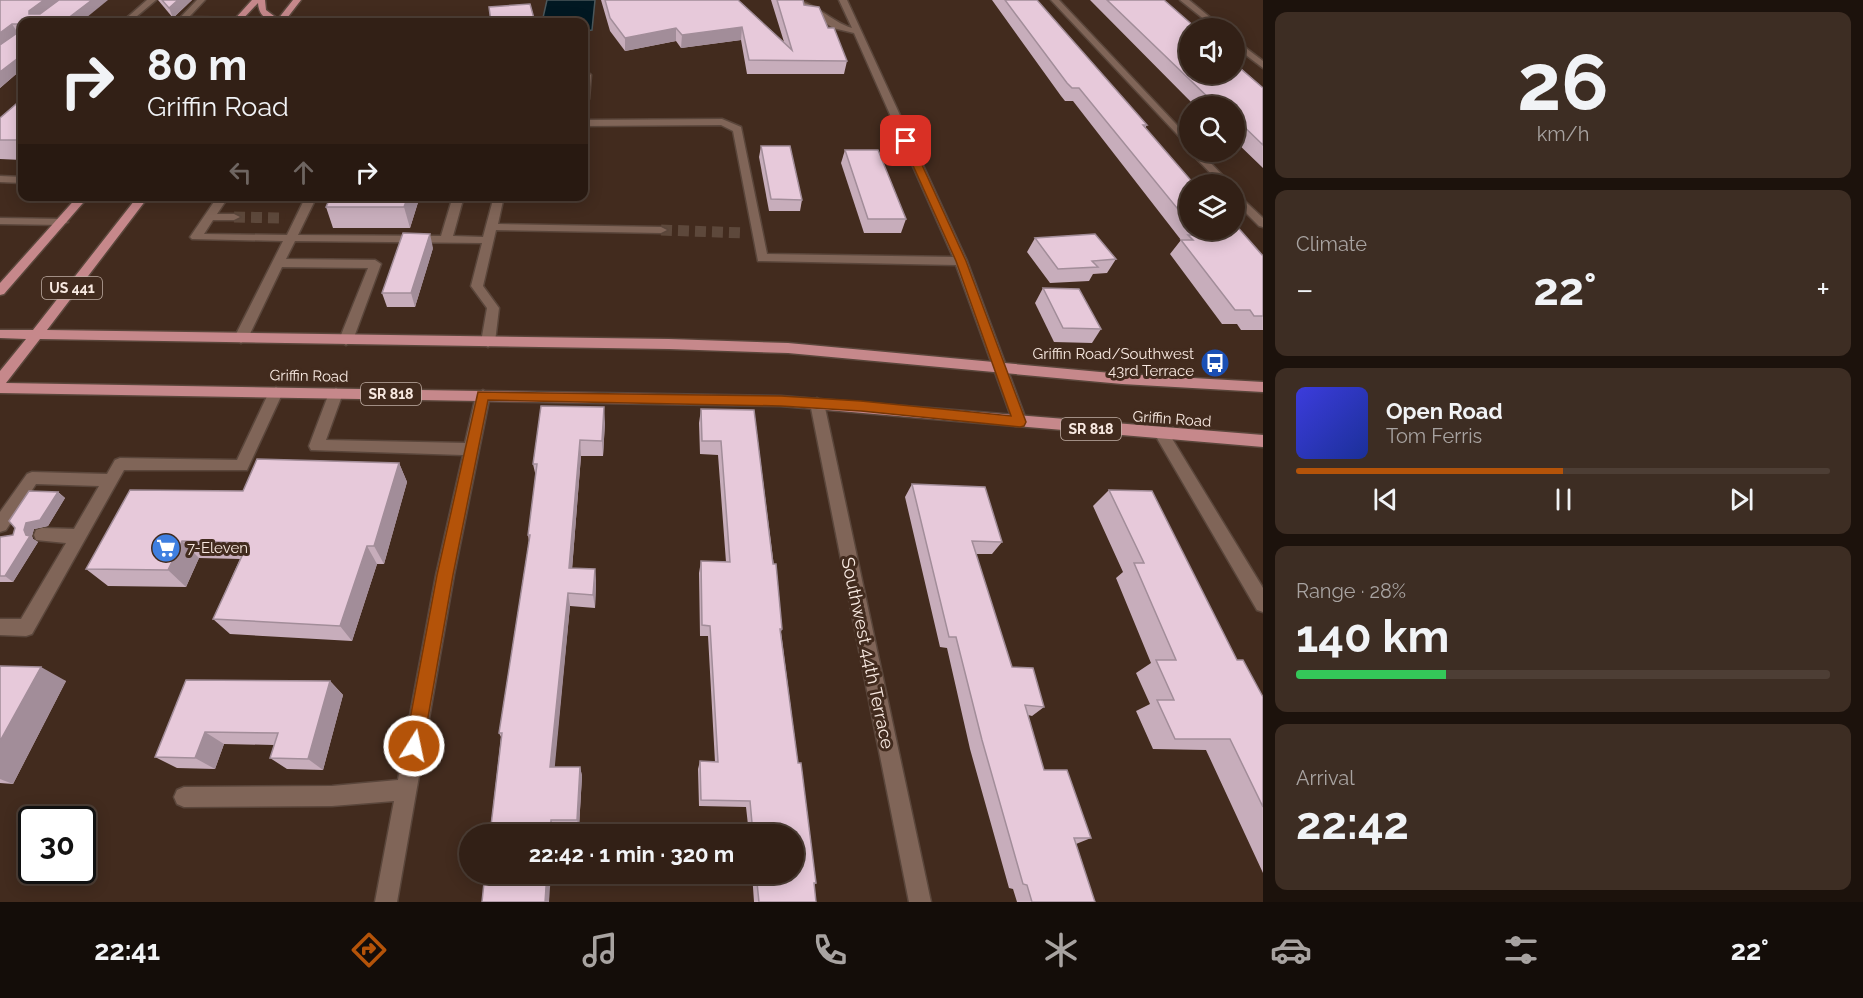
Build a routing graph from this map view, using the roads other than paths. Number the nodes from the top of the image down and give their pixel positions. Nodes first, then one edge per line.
1 (152, 0) edge
2 (201, 0) edge
3 (256, 0) edge
4 (261, 0) edge
5 (297, 0) edge
6 (796, 0) edge
7 (843, 0) edge
8 (1055, 0) edge
9 (1184, 0) edge
10 (131, 18) edge
11 (184, 18) edge
12 (241, 18) edge
13 (269, 18) edge
14 (283, 18) edge
15 (1206, 18) edge
16 (858, 32) junction
17 (1245, 50) edge
18 (1263, 65) edge
19 (588, 123) edge
20 (1179, 133) edge
21 (1205, 162) edge
22 (1217, 174) edge
23 (0, 179) edge
24 (18, 180) edge
25 (80, 201) edge
26 (140, 201) edge
27 (221, 201) edge
28 (310, 201) edge
29 (458, 201) edge
30 (497, 201) edge
31 (1245, 205) edge
32 (210, 217) junction
33 (234, 217) tunnel mouth
34 (285, 218) tunnel mouth
35 (302, 218) junction
36 (0, 221) edge
37 (62, 222) junction
38 (1263, 224) edge
39 (491, 227) junction
40 (661, 230) tunnel mouth
41 (744, 232) tunnel mouth
42 (757, 233) junction
43 (292, 238) junction
44 (446, 240) junction
45 (488, 240) junction
46 (961, 261) junction
47 (278, 262) junction
48 (0, 291) edge
49 (0, 334) edge
50 (35, 335) junction
51 (241, 338) junction
52 (346, 340) junction
53 (488, 342) junction
54 (999, 366) junction
55 (0, 381) edge
56 (1263, 387) edge
57 (0, 388) edge
58 (276, 392) junction
59 (336, 393) junction
60 (483, 395) junction
61 (817, 403) junction
62 (1020, 422) junction
63 (1163, 436) junction
64 (1263, 441) edge
65 (471, 449) junction
66 (112, 480) junction
67 (4, 532) edge
68 (42, 535) dead end
69 (79, 536) junction
70 (1263, 604) edge
71 (0, 627) edge
72 (407, 789) junction
73 (184, 797) dead end
74 (386, 902) edge
75 (920, 902) edge

1 - 10 street
2 - 11 street
3 - 12 main road
4 - 13 main road
5 - 14 main road
6 - 16 street
7 - 16 street
8 - 20 street
9 - 15 street
16 - 46 street
17 - 18 street
19 - 42 street
21 - 22 street
23 - 24 street
25 - 37 main road, US 441
26 - 50 main road, US 441
27 - 32 street
28 - 35 street
29 - 44 street
30 - 39 street
31 - 38 street
32 - 33 street
32 - 43 street
34 - 35 street
35 - 43 street
36 - 37 street
37 - 48 main road, US 441
39 - 40 street
39 - 45 street
41 - 42 street
42 - 46 street
43 - 44 street
43 - 47 street
44 - 45 street
45 - 53 street
46 - 54 street
47 - 51 street
47 - 52 street
49 - 50 main road
50 - 51 main road
50 - 55 main road, US 441
51 - 52 main road
52 - 53 main road
53 - 54 main road
54 - 56 main road
54 - 62 street
57 - 58 main road, Griffin Road / SR 818
58 - 59 main road, Griffin Road / SR 818
58 - 66 street
59 - 60 main road, Griffin Road / SR 818
59 - 65 street
60 - 61 main road, Griffin Road / SR 818
60 - 65 street
61 - 62 main road, Griffin Road / SR 818
61 - 75 street, Southwest 44th Terrace
62 - 63 main road, Griffin Road / SR 818
63 - 64 main road, Griffin Road / SR 818
63 - 70 street
65 - 72 street
66 - 67 street
66 - 69 street
68 - 69 street
69 - 71 street
72 - 73 street
72 - 74 street

